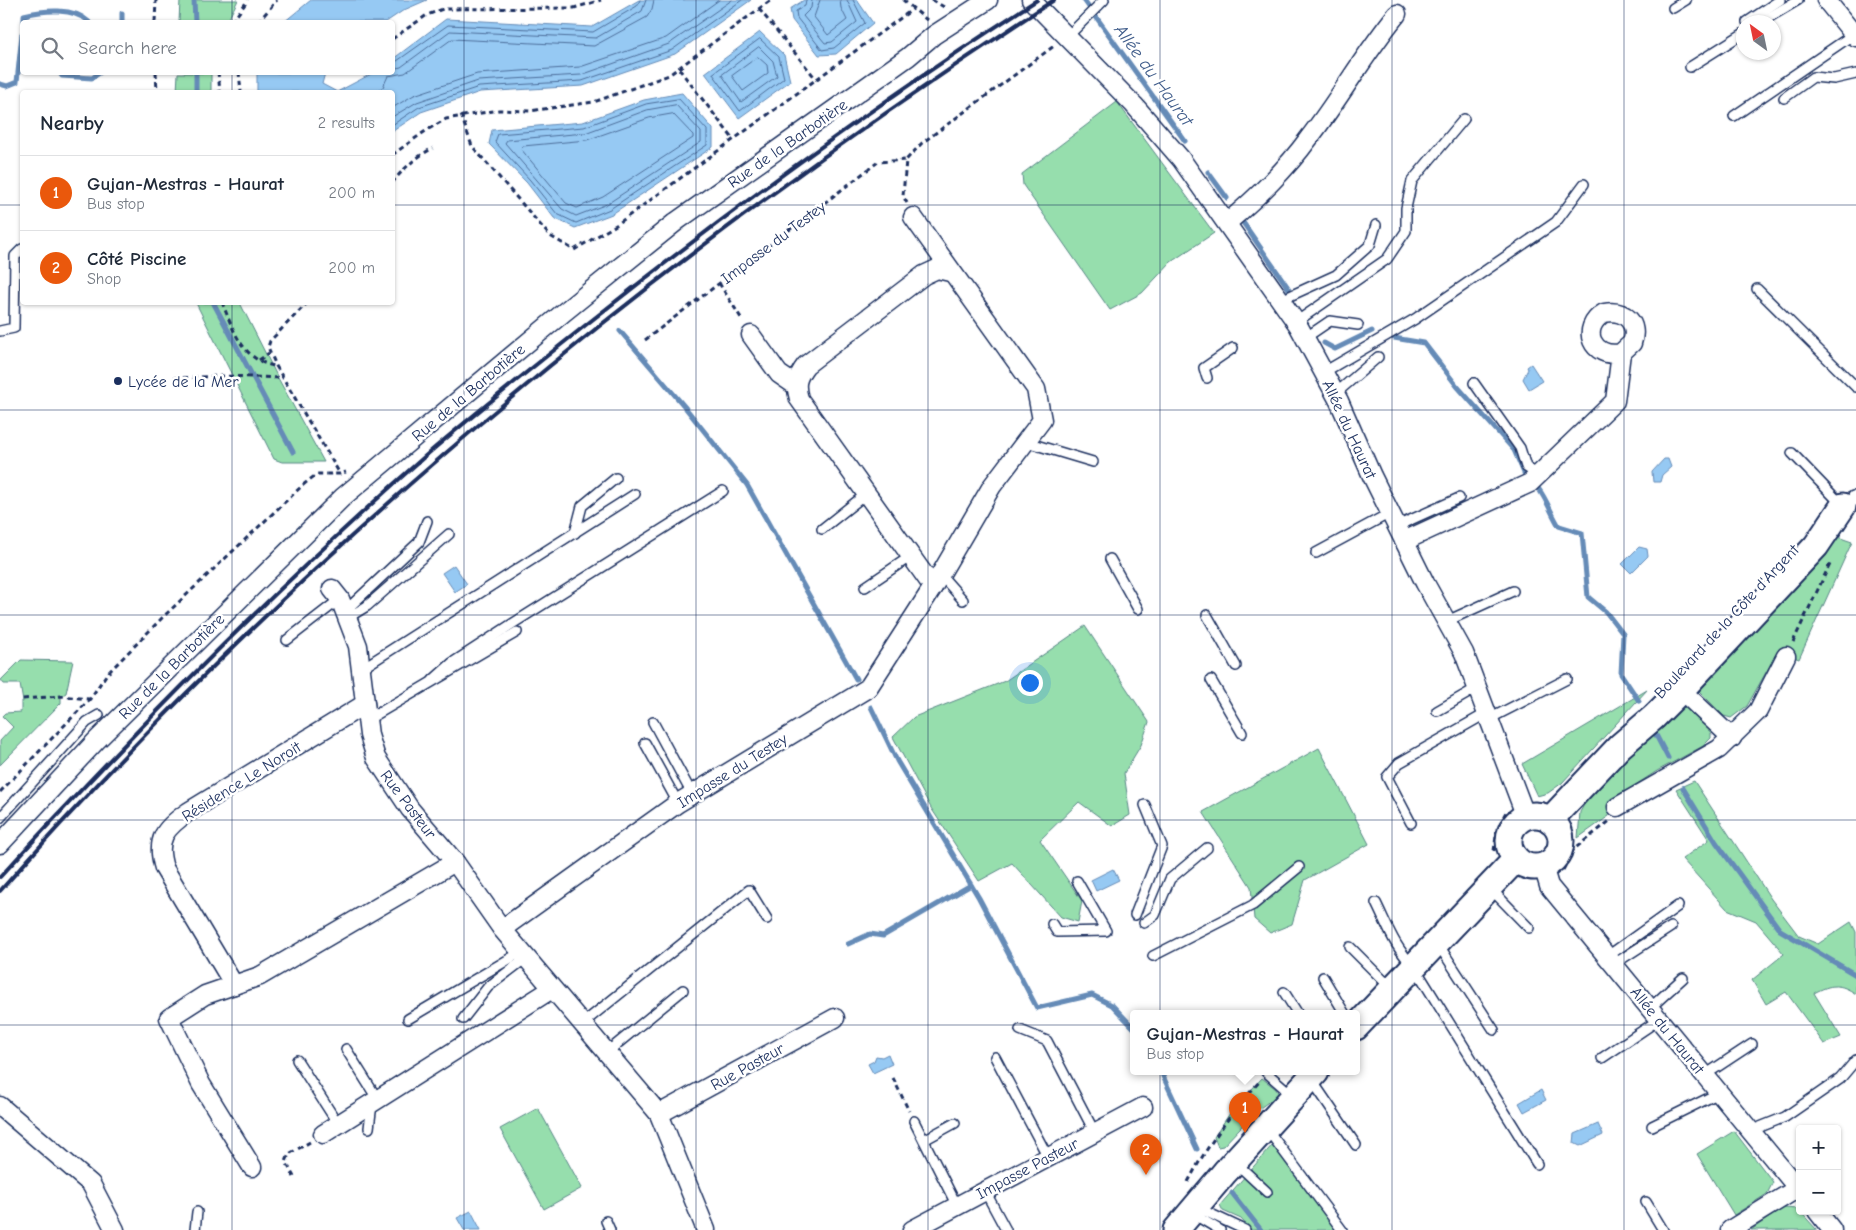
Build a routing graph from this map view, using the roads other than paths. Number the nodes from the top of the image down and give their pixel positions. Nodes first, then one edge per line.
1 (988, 0) edge
2 (1031, 0) edge
3 (1104, 0) edge
4 (1686, 0) edge
5 (1780, 0) edge
6 (1798, 0) edge
7 (1826, 0) edge
8 (1673, 8) dead end
9 (1397, 14) dead end
10 (1760, 15) edge
11 (1773, 15) edge
12 (1736, 33) edge
13 (1855, 36) edge
14 (1067, 37) junction
15 (1690, 67) dead end
16 (1856, 74) edge
17 (1784, 98) dead end
18 (1734, 116) dead end
19 (1464, 119) dead end
20 (1584, 184) dead end
21 (913, 217) road end
22 (1227, 223) junction
23 (1376, 225) dead end
24 (20, 251) edge
25 (950, 272) junction
26 (1757, 289) dead end
27 (1281, 300) junction
28 (1296, 322) junction
29 (1358, 325) dead end
30 (0, 331) edge
31 (751, 334) road end
32 (1305, 338) junction
33 (1233, 348) dead end
34 (1621, 353) dead end
35 (1378, 357) dead end
36 (1324, 372) junction
37 (1207, 378) dead end
38 (1474, 383) dead end
39 (795, 385) junction
40 (1856, 387) edge
41 (1335, 394) junction
42 (1026, 442) junction
43 (1792, 452) dead end
44 (1093, 462) dead end
45 (1538, 475) junction
46 (616, 478) dead end
47 (724, 490) dead end
48 (636, 494) dead end
49 (866, 494) junction
50 (1459, 498) dead end
51 (1852, 499) edge
52 (427, 521) dead end
53 (1397, 526) junction
54 (822, 529) dead end
55 (575, 533) junction
56 (449, 534) dead end
57 (1316, 552) dead end
58 (911, 556) junction
59 (1110, 559) dead end
60 (936, 581) junction
61 (865, 587) dead end
62 (1513, 590) dead end
63 (963, 600) dead end
64 (341, 605) junction
65 (1138, 609) dead end
66 (1207, 615) dead end
67 (1447, 621) junction
68 (517, 632) dead end
69 (286, 640) dead end
70 (1786, 656) road end
71 (1236, 666) dead end
72 (361, 669) junction
73 (1567, 679) dead end
74 (433, 680) junction
75 (1212, 680) dead end
76 (1675, 685) junction
77 (1477, 688) junction
78 (1437, 711) dead end
79 (366, 712) junction
80 (99, 715) dead end
81 (1488, 716) junction
82 (653, 722) dead end
83 (1242, 733) dead end
84 (1732, 738) junction
85 (645, 743) dead end
86 (685, 798) junction
87 (1145, 805) dead end
88 (1617, 807) dead end
89 (1526, 817) junction
90 (0, 818) edge
91 (1550, 820) junction
92 (1411, 824) dead end
93 (0, 844) edge
94 (1208, 848) dead end
95 (1516, 859) junction
96 (455, 862) junction
97 (1543, 866) junction
98 (1298, 867) dead end
99 (1077, 881) dead end
100 (1489, 887) junction
101 (1376, 903) dead end
102 (1678, 906) dead end
103 (1135, 915) dead end
104 (767, 919) dead end
105 (1144, 923) dead end
106 (1052, 924) dead end
107 (1671, 927) dead end
108 (1529, 928) dead end
109 (502, 929) junction
110 (1437, 942) junction
111 (1350, 947) dead end
112 (524, 955) junction
113 (1153, 956) dead end
114 (1611, 960) junction
115 (1414, 966) junction
116 (1323, 977) dead end
117 (1683, 978) dead end
118 (234, 985) junction
119 (552, 989) junction
120 (1392, 989) junction
121 (684, 990) dead end
122 (1284, 992) dead end
123 (1295, 1010) edge
124 (1342, 1010) edge
125 (1655, 1014) junction
126 (835, 1018) dead end
127 (408, 1019) dead end
128 (463, 1019) dead end
129 (1360, 1022) edge
130 (582, 1024) junction
131 (1020, 1030) dead end
132 (1494, 1030) dead end
133 (1752, 1044) dead end
134 (346, 1049) dead end
135 (606, 1053) junction
136 (995, 1057) dead end
137 (1602, 1058) dead end
138 (297, 1060) dead end
139 (1856, 1060) edge
140 (1269, 1075) edge
141 (1313, 1075) edge
142 (1705, 1075) junction
143 (1719, 1093) junction
144 (1293, 1097) junction
145 (375, 1100) junction
146 (0, 1106) edge
147 (1143, 1107) dead end
148 (659, 1114) junction
149 (914, 1121) road end
150 (955, 1123) dead end
151 (338, 1124) junction
152 (1266, 1126) junction
153 (1652, 1126) dead end
154 (368, 1128) dead end
155 (1750, 1131) junction
156 (1095, 1133) junction
157 (323, 1134) road end
158 (924, 1140) junction
159 (1356, 1145) dead end
160 (1048, 1157) junction
161 (1235, 1161) junction
162 (1537, 1164) dead end
163 (252, 1167) dead end
164 (1796, 1186) edge
165 (985, 1191) junction
166 (1267, 1192) dead end
167 (1796, 1192) edge
168 (1646, 1202) dead end
169 (957, 1206) junction
170 (1187, 1209) edge
171 (197, 1212) dead end
172 (1820, 1215) edge
173 (116, 1230) edge
174 (195, 1230) edge
175 (706, 1230) edge
176 (912, 1230) edge
177 (1006, 1230) edge
178 (1220, 1230) edge
179 (1245, 1230) edge
180 (1342, 1230) edge
181 (1663, 1230) edge
182 (1730, 1230) edge
183 (1832, 1230) edge

1 - 93 street, Rue de la Barbotière
2 - 14 street, Allée du Haurat
3 - 14 lane
4 - 8 lane
5 - 10 lane
6 - 11 lane
7 - 13 street
9 - 22 street
12 - 15 lane
13 - 18 lane
14 - 22 street, Allée du Haurat
16 - 17 lane
19 - 28 lane
20 - 36 lane
21 - 25 street, Impasse du Testey
22 - 27 street, Allée du Haurat
23 - 27 lane
24 - 30 lane
25 - 39 street
25 - 42 street, Impasse du Testey
26 - 40 lane
27 - 28 street, Allée du Haurat
28 - 32 street, Allée du Haurat
29 - 32 lane
31 - 39 street
32 - 36 street, Allée du Haurat
33 - 37 lane
34 - 45 street
35 - 41 lane
36 - 41 street, Allée du Haurat
38 - 45 lane
39 - 49 street
41 - 53 street, Allée du Haurat
42 - 44 lane
42 - 60 street, Impasse du Testey
43 - 51 lane
45 - 53 street
46 - 55 lane
47 - 74 lane
48 - 55 lane
49 - 54 lane
49 - 58 street
50 - 53 lane
51 - 76 main road, Boulevard de la Côte d'Argent
52 - 64 lane
53 - 57 lane
53 - 67 street, Allée du Haurat
55 - 72 lane
56 - 64 lane
58 - 60 street
58 - 61 lane
59 - 65 lane
60 - 63 lane
60 - 86 street, Impasse du Testey
62 - 67 lane
64 - 69 lane
64 - 72 street, Rue Pasteur
66 - 71 lane
67 - 77 street, Allée du Haurat
68 - 74 lane
70 - 84 street
72 - 79 street, Rue Pasteur
73 - 81 lane
74 - 79 lane
75 - 83 lane
76 - 84 street
76 - 91 main road, Boulevard de la Côte d'Argent
77 - 78 lane
77 - 81 street, Allée du Haurat
79 - 96 street, Rue Pasteur
79 - 118 street, Résidence Le Noroit
80 - 90 lane
81 - 89 street, Allée du Haurat
81 - 92 lane
82 - 86 lane
84 - 88 street
85 - 86 lane
86 - 109 street, Impasse du Testey
87 - 103 lane
89 - 91 main road
89 - 95 main road
91 - 97 main road
94 - 105 lane
95 - 97 main road
95 - 100 main road
96 - 109 street, Rue Pasteur
96 - 118 street
97 - 114 street, Allée du Haurat
98 - 113 lane
99 - 106 lane
100 - 108 lane
100 - 110 main road
101 - 115 lane
102 - 114 lane
104 - 130 lane
107 - 114 lane
109 - 112 street, Rue Pasteur
110 - 115 main road
110 - 132 lane
111 - 120 lane
112 - 119 street, Rue Pasteur
112 - 127 lane
112 - 128 lane
114 - 125 street, Allée du Haurat
115 - 120 main road
115 - 162 lane
116 - 124 lane
117 - 125 lane
118 - 163 street
119 - 130 street, Rue Pasteur
119 - 145 street
120 - 129 main road
121 - 135 lane
122 - 123 lane
125 - 137 lane
125 - 142 street, Allée du Haurat
126 - 148 street, Rue Pasteur
130 - 135 street, Rue Pasteur
131 - 156 lane
133 - 142 lane
134 - 145 lane
135 - 148 street, Rue Pasteur
136 - 160 lane
138 - 151 lane
139 - 155 lane
140 - 144 lane
141 - 144 main road
141 - 159 lane
142 - 143 street, Allée du Haurat
143 - 153 lane
143 - 155 street, Allée du Haurat
144 - 152 main road
145 - 151 street
145 - 154 lane
146 - 173 street
147 - 156 street, Impasse Pasteur
148 - 175 street, Rue Pasteur
149 - 158 lane
150 - 158 lane
151 - 157 street
152 - 161 main road
152 - 180 lane
155 - 164 street, Allée du Haurat
156 - 160 street, Impasse Pasteur
158 - 169 lane
160 - 165 street, Impasse Pasteur
161 - 166 lane
161 - 170 main road
165 - 169 street, Impasse Pasteur
165 - 177 lane
167 - 182 street
168 - 181 lane
169 - 176 street, Impasse Pasteur
170 - 178 lane
170 - 179 lane
171 - 174 lane
172 - 183 street

